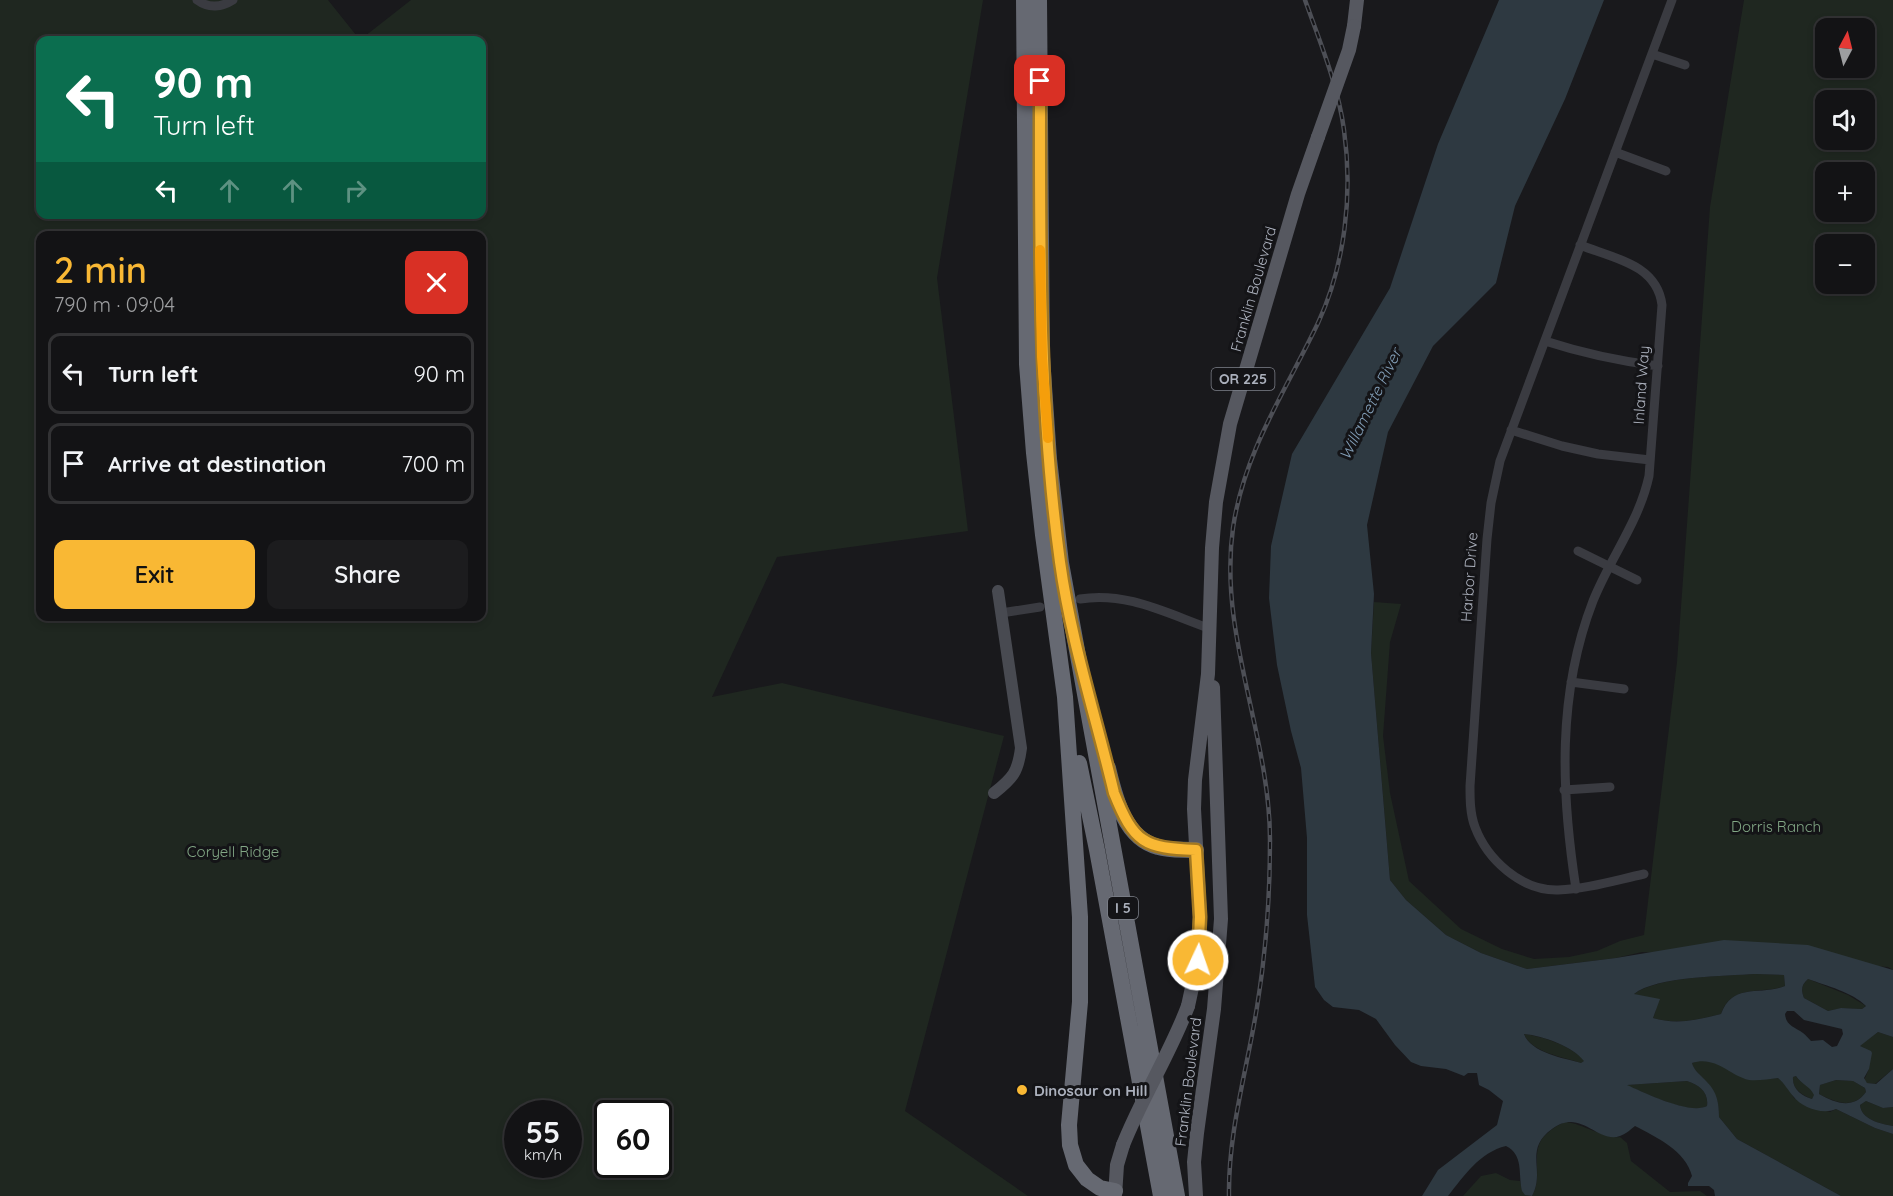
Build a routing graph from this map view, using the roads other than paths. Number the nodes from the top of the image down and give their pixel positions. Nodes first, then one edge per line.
1 (198, 0) edge
2 (233, 0) edge
3 (1024, 0) edge
4 (1039, 0) edge
5 (1357, 0) edge
6 (1672, 0) edge
7 (1652, 54) junction
8 (1685, 65) dead end
9 (1616, 152) junction
10 (1666, 171) dead end
11 (1580, 246) junction
12 (1545, 341) junction
13 (1658, 366) junction
14 (1511, 430) junction
15 (1650, 460) junction
16 (1578, 551) dead end
17 (1610, 567) junction
18 (1637, 580) dead end
19 (998, 591) dead end
20 (1080, 599) dead end
21 (1040, 607) dead end
22 (1001, 613) junction
23 (1070, 619) junction
24 (1211, 629) junction
25 (1571, 682) junction
26 (1624, 689) dead end
27 (1065, 698) junction
28 (1610, 787) dead end
29 (1564, 790) junction
30 (994, 793) dead end
31 (1196, 850) junction
32 (1220, 864) junction
33 (1644, 874) dead end
34 (1576, 889) junction
35 (1115, 1193) edge
36 (1161, 1196) edge
37 (1177, 1196) edge
38 (1196, 1196) edge

1 - 2 street
3 - 27 highway, I 5
4 - 23 highway, I 5
5 - 24 main road, Franklin Boulevard / OR 225, bridge
6 - 7 street, Harbor Drive
7 - 8 street
7 - 9 street, Harbor Drive
9 - 10 street
9 - 11 street, Harbor Drive
11 - 12 street, Harbor Drive
11 - 13 street, Inland Way
12 - 13 street
12 - 14 street, Harbor Drive
13 - 15 street, Inland Way
14 - 15 street
14 - 34 street, Harbor Drive
15 - 17 street, Inland Way
16 - 17 street
17 - 18 street
17 - 25 street, Inland Way
19 - 22 street
20 - 24 street
21 - 22 street
22 - 30 street
23 - 31 highway
23 - 37 highway, I 5
24 - 31 main road, Franklin Boulevard / OR 225
24 - 32 main road, Franklin Boulevard
25 - 26 street
25 - 29 street, Inland Way
27 - 35 highway
27 - 36 highway, I 5
28 - 29 street
29 - 34 street, Inland Way
31 - 32 main road
31 - 35 main road, OR 225, bridge
32 - 38 main road, Franklin Boulevard
33 - 34 street, Harbor Drive

